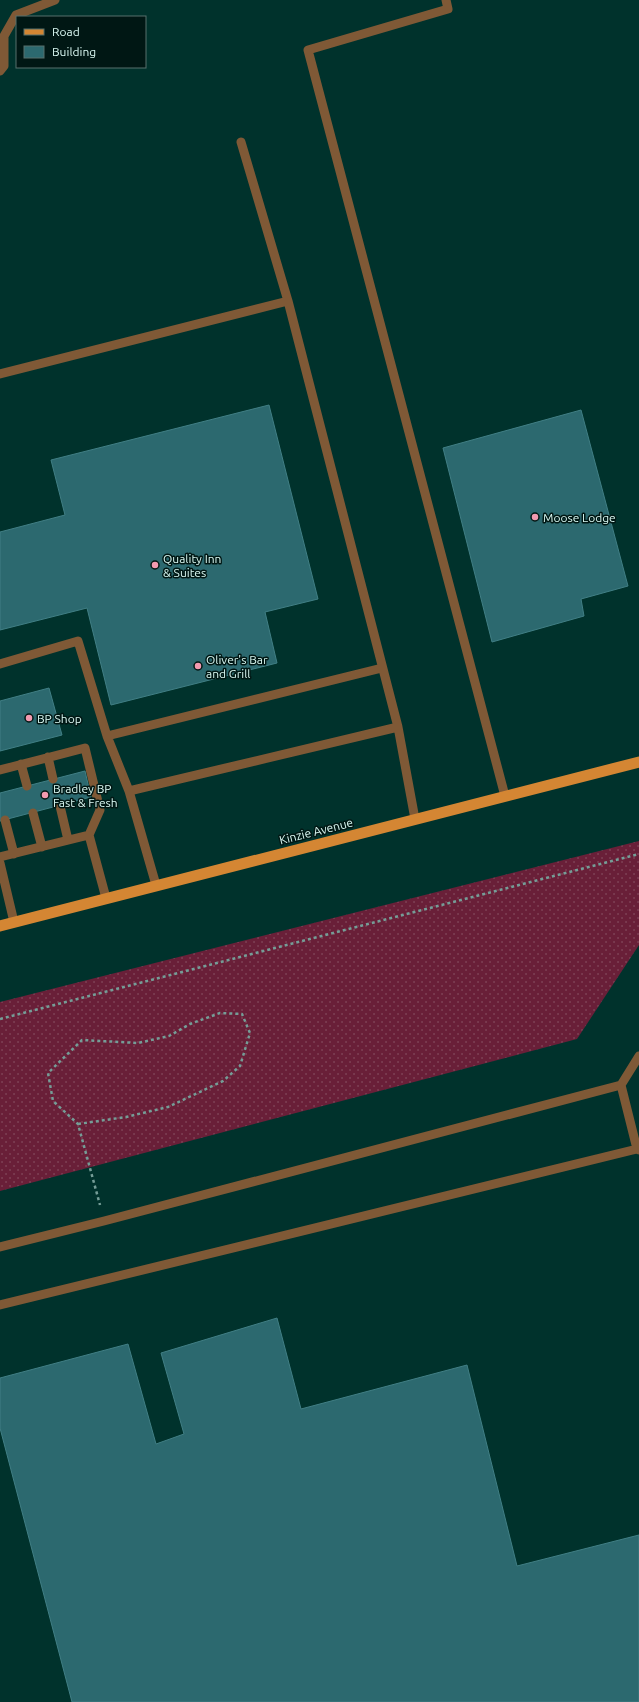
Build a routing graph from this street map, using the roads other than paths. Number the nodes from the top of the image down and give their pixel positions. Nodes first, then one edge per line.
1 (55, 0) edge
2 (446, 0) edge
3 (0, 70) edge
4 (241, 142) dead end
5 (288, 301) junction
6 (0, 374) edge
7 (0, 664) edge
8 (382, 668) junction
9 (398, 727) junction
10 (107, 736) junction
11 (48, 757) junction
12 (639, 762) edge
13 (21, 764) junction
14 (0, 770) edge
15 (54, 779) dead end
16 (27, 786) dead end
17 (129, 791) junction
18 (505, 796) junction
19 (60, 806) dead end
20 (33, 812) dead end
21 (415, 819) junction
22 (5, 820) dead end
23 (90, 835) junction
24 (68, 840) junction
25 (42, 847) junction
26 (14, 854) junction
27 (0, 857) edge
28 (0, 863) edge
29 (156, 886) junction
30 (106, 898) junction
31 (14, 922) junction
32 (0, 926) edge
33 (639, 1056) edge
34 (621, 1085) junction
35 (638, 1149) edge
36 (0, 1247) edge
37 (0, 1305) edge

1 - 3 lane
2 - 18 lane
4 - 5 lane
5 - 6 lane
5 - 8 lane
7 - 10 lane
8 - 9 lane
8 - 10 lane
9 - 17 lane
9 - 21 lane
10 - 17 lane
11 - 13 lane
11 - 15 lane
11 - 23 lane
12 - 18 main road, Kinzie Avenue
13 - 14 lane
13 - 16 lane
17 - 29 lane
18 - 21 main road, Kinzie Avenue
19 - 24 lane
20 - 25 lane
21 - 29 main road, Kinzie Avenue
22 - 26 lane
23 - 24 lane
23 - 30 lane
24 - 25 lane
25 - 26 lane
26 - 27 lane
28 - 31 lane
29 - 30 main road, Kinzie Avenue
30 - 31 main road, Kinzie Avenue
31 - 32 main road, Kinzie Avenue
33 - 34 lane
34 - 35 lane
34 - 36 lane
35 - 37 lane

